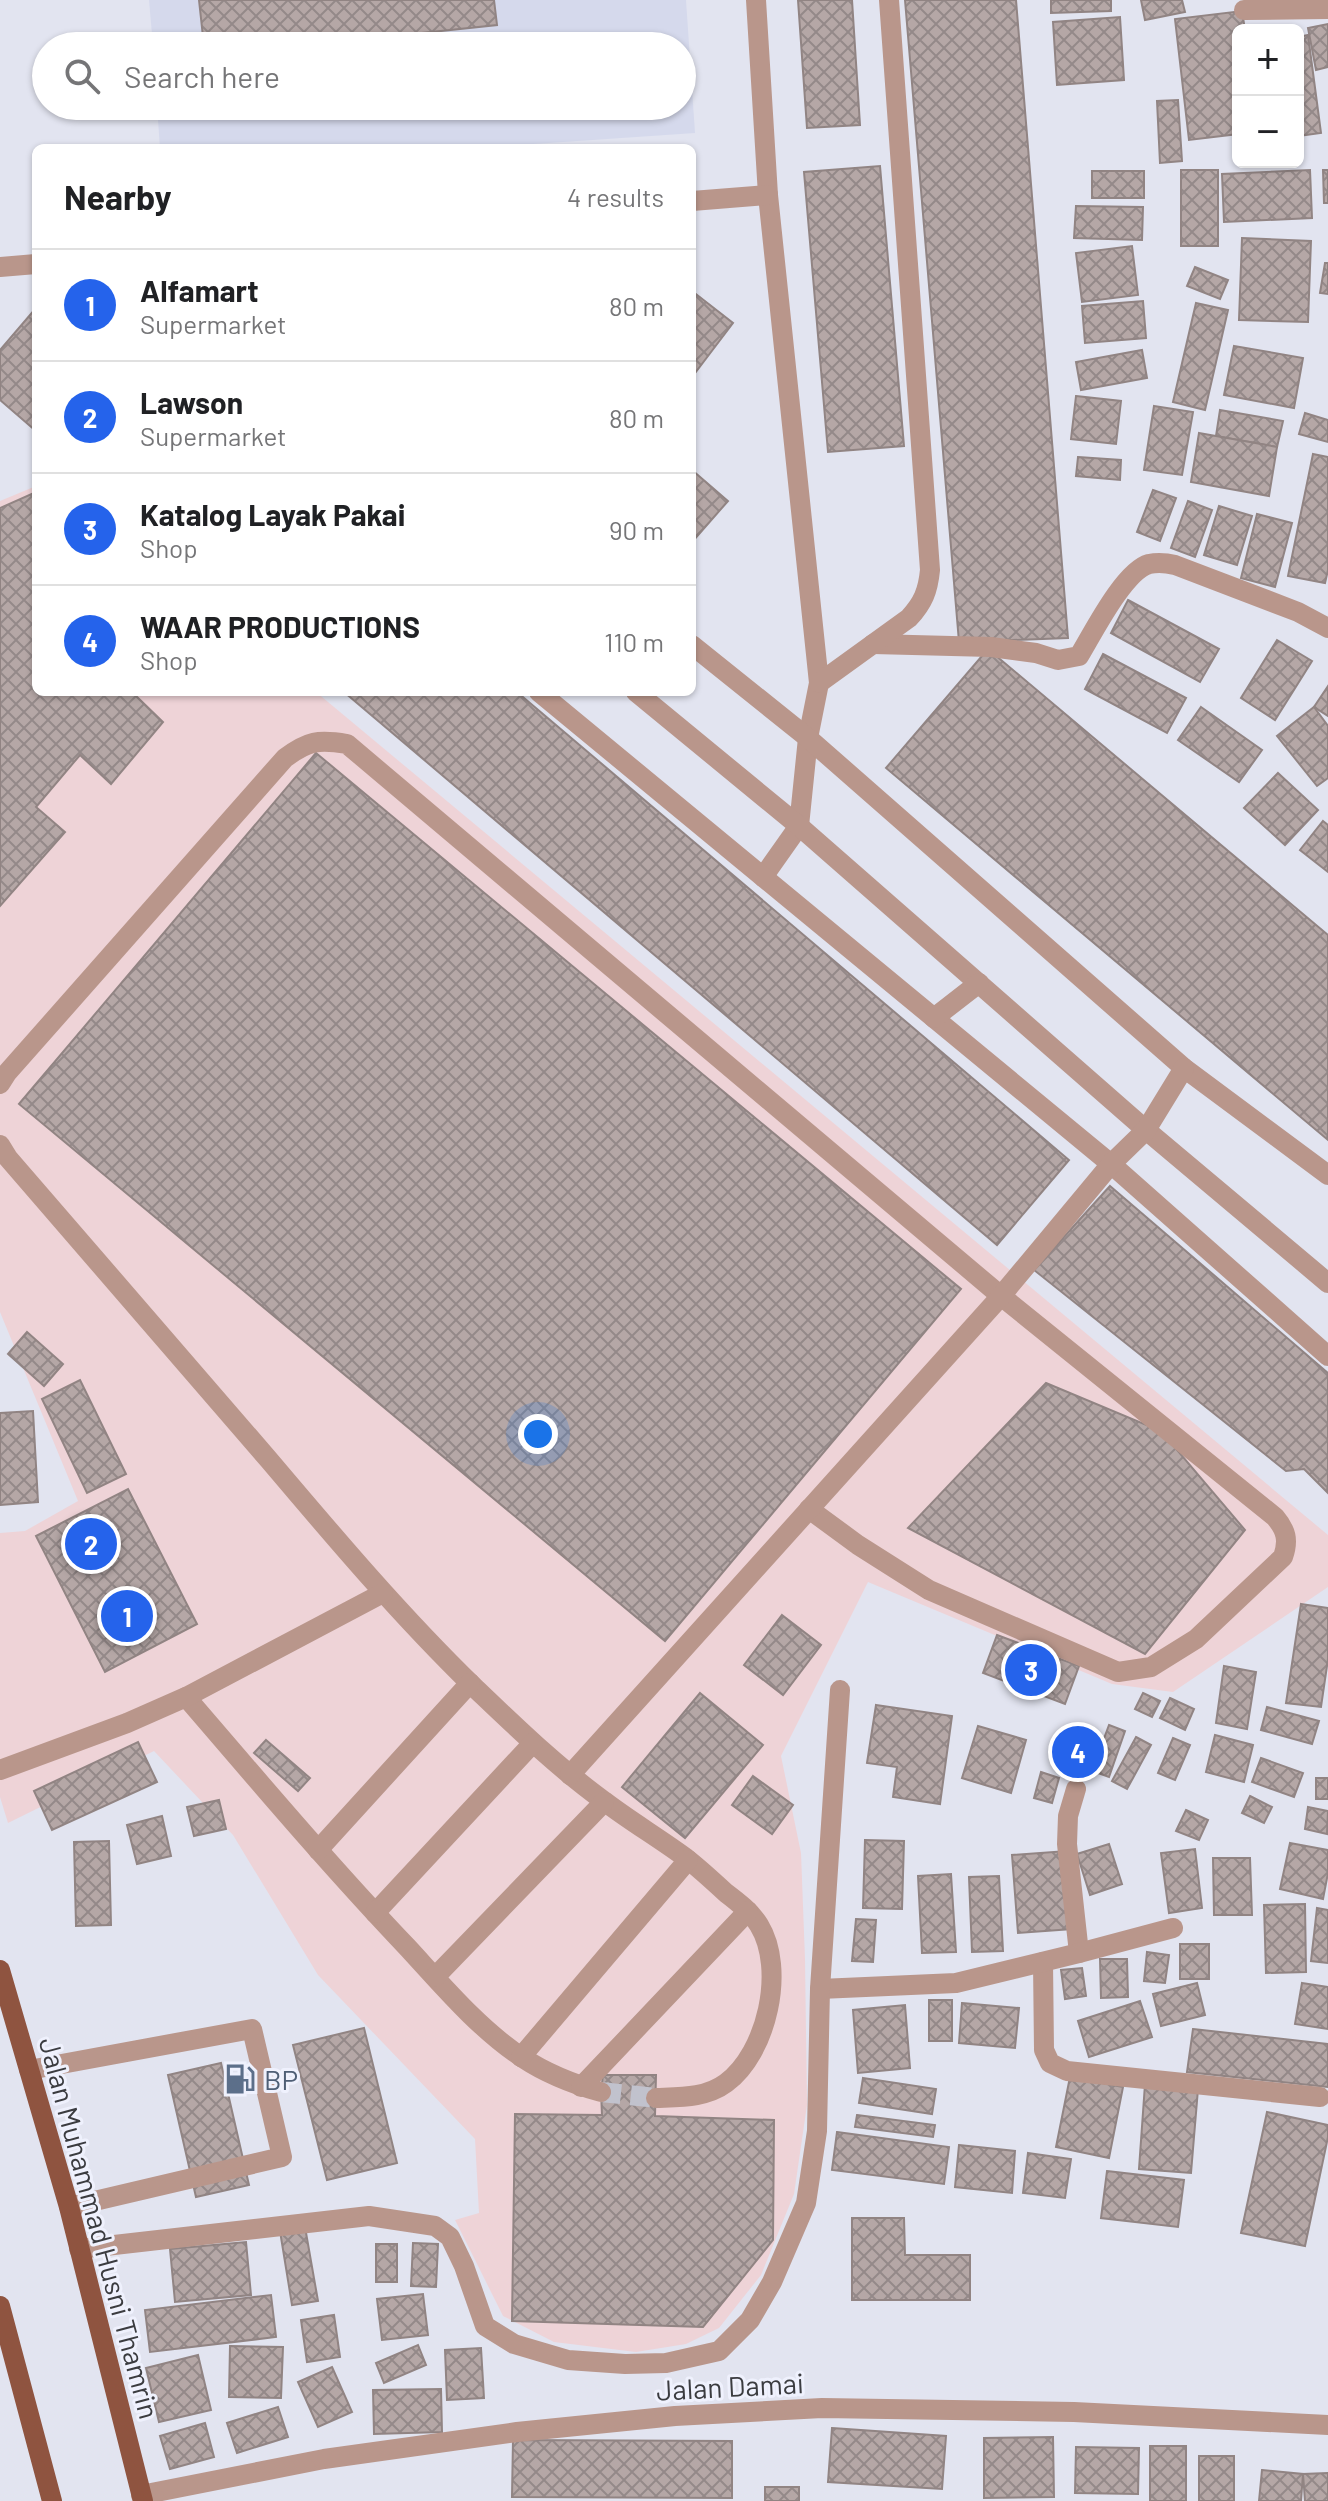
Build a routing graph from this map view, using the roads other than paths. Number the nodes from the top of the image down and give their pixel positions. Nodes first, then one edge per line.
1 (756, 0) edge
2 (889, 0) edge
3 (1328, 9) edge
4 (1244, 10) dead end
5 (768, 195) junction
6 (696, 201) edge
7 (32, 264) edge
8 (0, 267) edge
9 (1328, 628) edge
10 (873, 644) junction
11 (696, 648) edge
12 (819, 683) junction
13 (544, 696) edge
14 (641, 696) edge
15 (808, 738) junction
16 (799, 826) junction
17 (763, 877) junction
18 (979, 983) junction
19 (934, 1018) junction
20 (1184, 1068) junction
21 (0, 1084) edge
22 (1146, 1130) junction
23 (0, 1145) edge
24 (1111, 1164) junction
25 (1328, 1175) edge
26 (1328, 1283) edge
27 (1001, 1296) junction
28 (1328, 1356) edge
29 (809, 1509) junction
30 (383, 1593) junction
31 (470, 1683) junction
32 (840, 1690) dead end
33 (186, 1697) junction
34 (533, 1743) junction
35 (0, 1770) edge
36 (570, 1775) junction
37 (1076, 1789) dead end
38 (604, 1802) junction
39 (318, 1850) junction
40 (688, 1860) junction
41 (748, 1911) junction
42 (375, 1913) junction
43 (1173, 1928) dead end
44 (1079, 1953) junction
45 (1043, 1962) junction
46 (0, 1970) edge
47 (435, 1977) junction
48 (820, 1989) junction
49 (521, 2057) junction
50 (29, 2070) junction
51 (1320, 2097) dead end
52 (656, 2098) tunnel mouth
53 (69, 2207) junction
54 (79, 2249) junction
55 (0, 2306) edge
56 (1328, 2425) edge
57 (142, 2498) edge
58 (52, 2501) edge

1 - 5 street
2 - 10 street
3 - 4 street
5 - 6 street
5 - 12 street
7 - 8 street
9 - 10 street
10 - 12 street
11 - 15 street
12 - 15 street
13 - 17 street
14 - 16 street
15 - 16 street
15 - 20 street
16 - 17 street
16 - 18 street
17 - 19 street
18 - 19 street
18 - 22 street
19 - 24 street
20 - 22 street
20 - 25 street
21 - 27 street
22 - 24 street
22 - 26 street
23 - 30 street
24 - 27 street
24 - 28 street
27 - 29 street
27 - 29 street
29 - 36 street
30 - 31 street
30 - 33 street
31 - 34 street
31 - 39 street
32 - 48 street
33 - 35 street
33 - 39 street
34 - 36 street
34 - 42 street
36 - 38 street
37 - 44 street
38 - 40 street
38 - 47 street
39 - 42 street
40 - 41 street
40 - 49 street
41 - 49 street
41 - 52 street
42 - 47 street
43 - 44 street
44 - 45 street
45 - 48 street
45 - 51 street
46 - 50 main road, Jalan Muhammad Husni Thamrin
47 - 49 street
48 - 54 street
50 - 53 main road, Jalan Muhammad Husni Thamrin
50 - 53 street
53 - 54 main road, Jalan Muhammad Husni Thamrin
54 - 57 main road, Jalan Muhammad Husni Thamrin
55 - 58 main road
56 - 57 street, Jalan Damai

